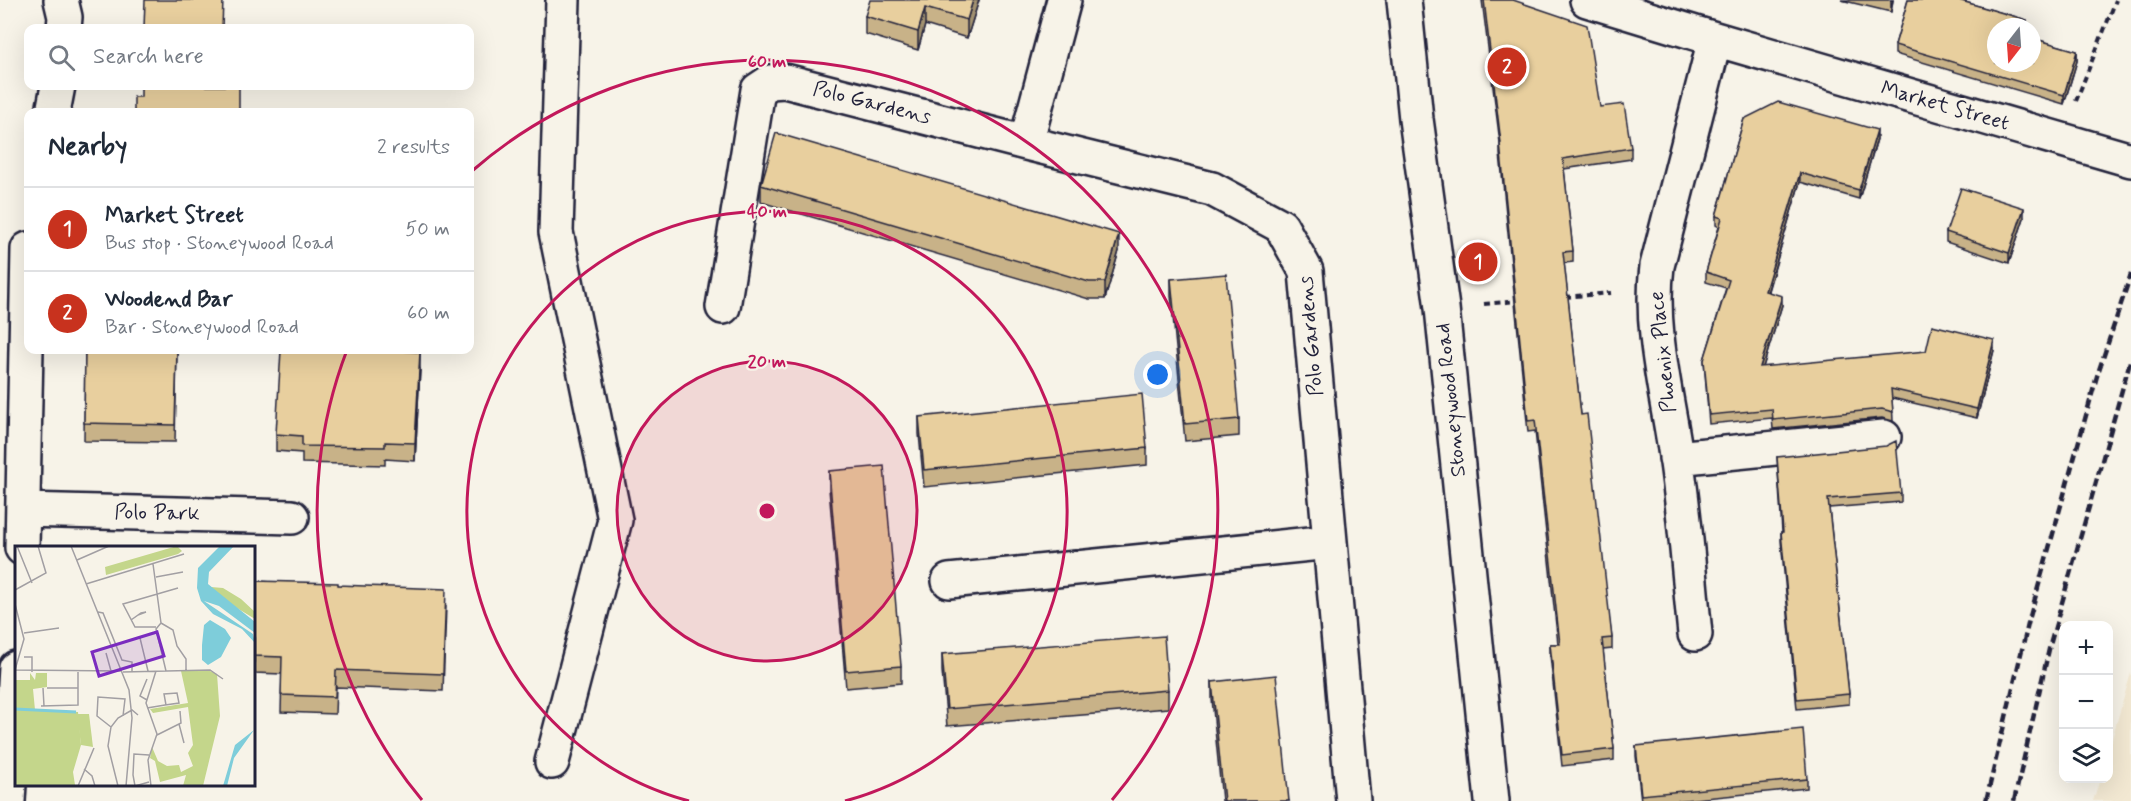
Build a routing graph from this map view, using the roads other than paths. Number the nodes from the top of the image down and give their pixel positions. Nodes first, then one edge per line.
1 (61, 0) edge
2 (563, 0) edge
3 (1064, 0) edge
4 (1404, 0) edge
5 (1587, 0) edge
6 (64, 24) edge
7 (1715, 39) junction
8 (57, 90) edge
9 (54, 108) edge
10 (1026, 143) junction
11 (2131, 160) edge
12 (723, 307) dead end
13 (26, 354) edge
14 (1884, 437) dead end
15 (1676, 458) junction
16 (23, 510) junction
17 (292, 517) dead end
18 (1330, 542) junction
19 (22, 546) edge
20 (949, 581) dead end
21 (1695, 634) dead end
22 (15, 685) edge
23 (552, 762) dead end
24 (8, 801) edge
25 (1353, 801) edge
26 (1492, 801) edge

1 - 6 street
2 - 23 street
3 - 10 street
4 - 26 street, Stoneywood Road
5 - 7 street, Market Street
7 - 11 street, Market Street
7 - 15 street, Phoenix Place
8 - 9 street
10 - 12 street, Polo Gardens
10 - 18 street, Polo Gardens
13 - 16 street
14 - 15 street
15 - 21 street, Phoenix Place
16 - 17 street, Polo Park
16 - 19 street
18 - 20 street
18 - 25 street, Polo Gardens
22 - 24 street

